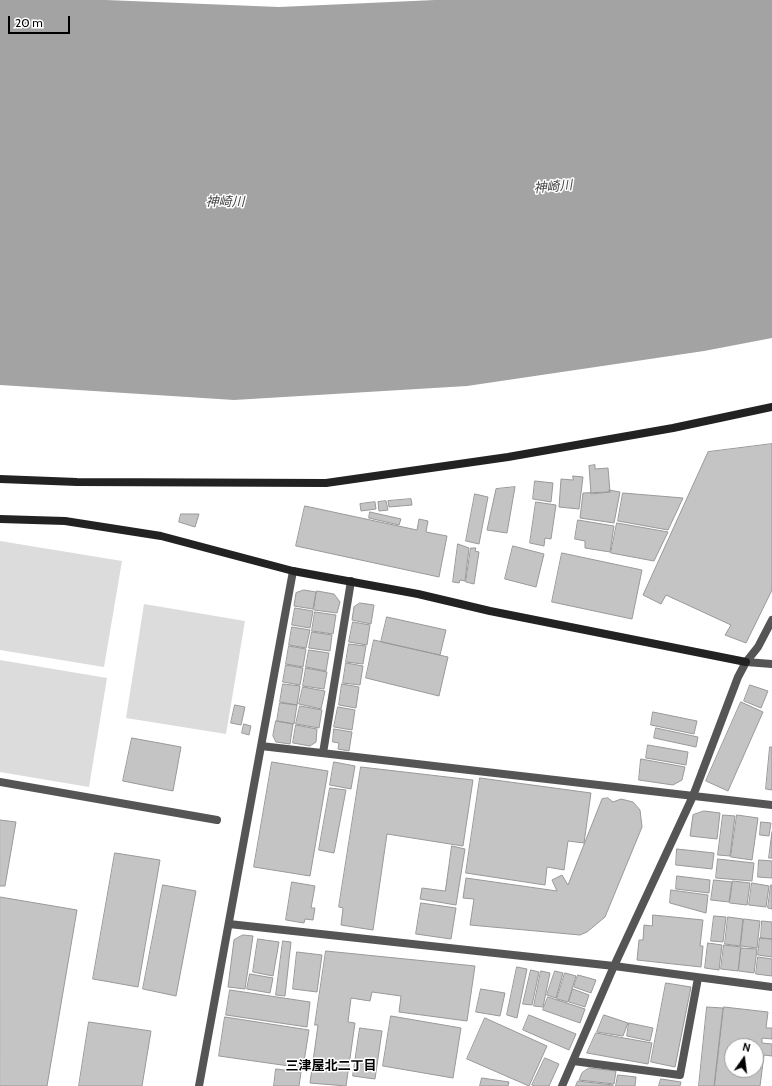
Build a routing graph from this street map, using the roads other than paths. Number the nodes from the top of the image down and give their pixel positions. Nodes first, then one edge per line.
1 (772, 407) edge
2 (0, 479) edge
3 (0, 519) edge
4 (293, 571) junction
5 (350, 581) junction
6 (772, 620) edge
7 (746, 662) junction
8 (772, 664) edge
9 (261, 746) junction
10 (323, 753) junction
11 (0, 782) edge
12 (693, 796) junction
13 (772, 805) edge
14 (217, 820) dead end
15 (229, 924) junction
16 (614, 966) junction
17 (698, 978) junction
18 (772, 987) edge
19 (573, 1061) junction
20 (200, 1086) edge
21 (562, 1086) edge

1 - 2 street
3 - 4 street
4 - 5 street
4 - 9 street
5 - 7 street
5 - 10 street
6 - 7 street
7 - 8 street
7 - 12 street
9 - 10 street
9 - 15 street
10 - 12 street
11 - 14 street
12 - 13 street
12 - 16 street
15 - 16 street
15 - 20 street
16 - 17 street
16 - 19 street
17 - 18 street
17 - 19 street
19 - 21 street

